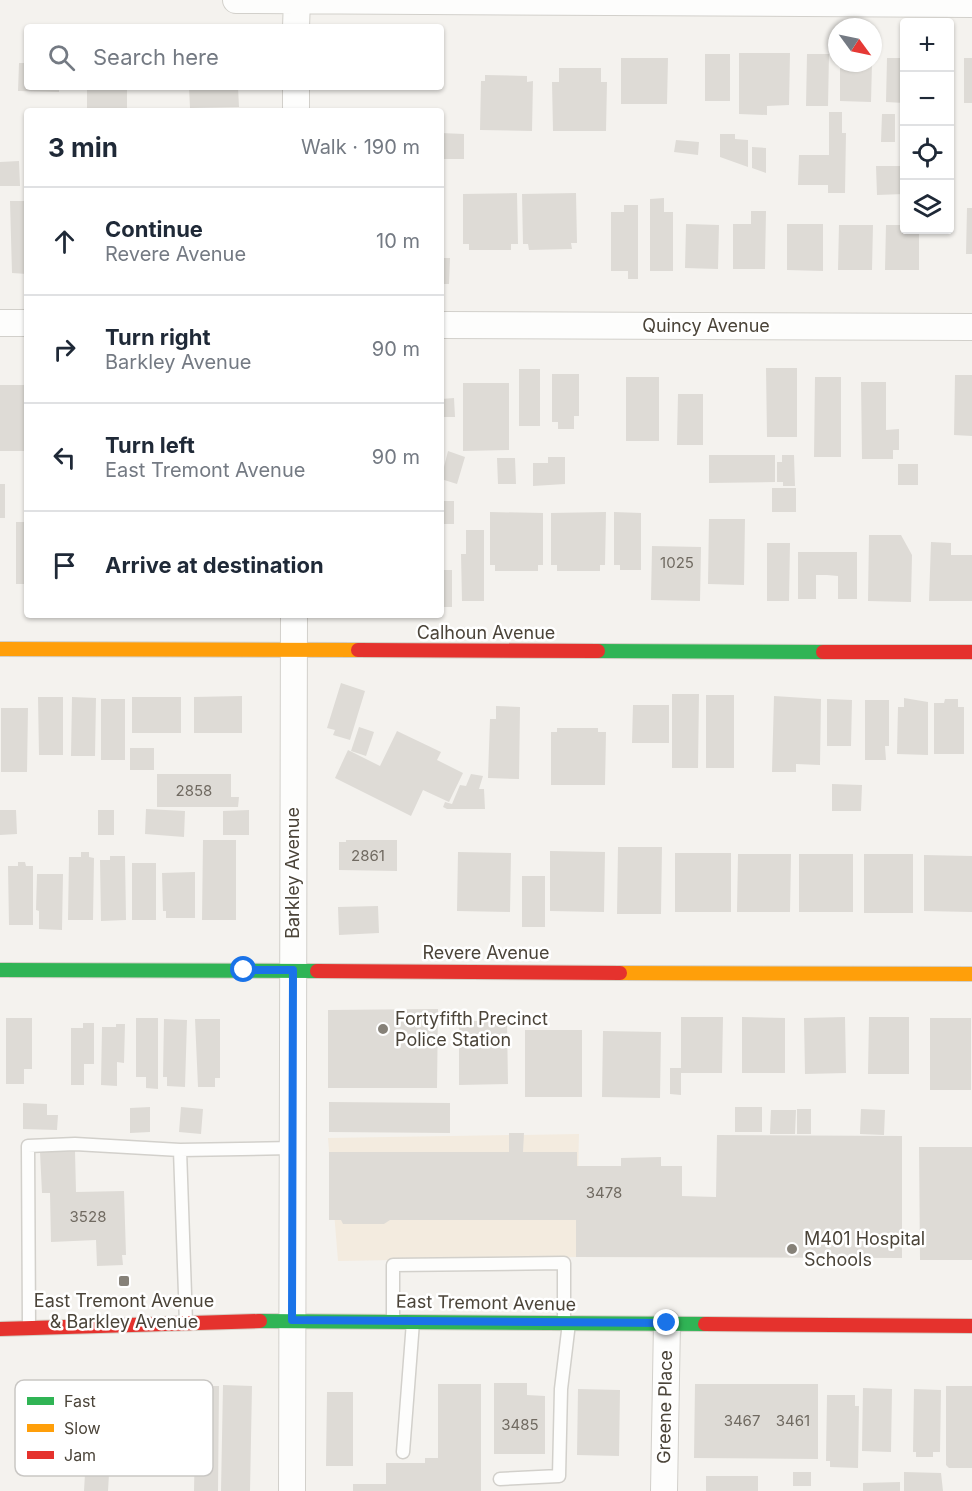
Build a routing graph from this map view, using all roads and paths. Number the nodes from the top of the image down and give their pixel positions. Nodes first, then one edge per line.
1 (236, 0) edge
2 (297, 0) edge
3 (972, 4) edge
4 (296, 24) edge
5 (296, 90) edge
6 (296, 108) edge
7 (0, 323) edge
8 (24, 323) edge
9 (444, 325) edge
10 (972, 327) edge
11 (294, 618) edge
12 (0, 649) edge
13 (294, 650) junction
14 (972, 652) edge
15 (0, 970) edge
16 (293, 970) junction
17 (972, 974) edge
18 (292, 1148) junction
19 (180, 1150) junction
20 (292, 1320) junction
21 (393, 1320) junction
22 (413, 1321) junction
23 (566, 1322) junction
24 (667, 1323) junction
25 (186, 1324) junction
26 (972, 1326) edge
27 (29, 1328) junction
28 (0, 1329) edge
29 (403, 1452) dead end
30 (500, 1479) dead end
31 (292, 1491) edge
32 (664, 1491) edge

1 - 2 street
2 - 3 street
2 - 4 street
5 - 6 street
7 - 8 street
9 - 10 street, Quincy Avenue
11 - 13 street, Barkley Avenue
12 - 13 street, Calhoun Avenue
13 - 14 street, Calhoun Avenue
13 - 16 street, Barkley Avenue
15 - 16 street, Revere Avenue
16 - 17 street, Revere Avenue
16 - 18 street, Barkley Avenue
18 - 19 lane
18 - 20 street, Barkley Avenue
19 - 25 lane
19 - 27 lane
20 - 21 street, East Tremont Avenue
20 - 25 street, East Tremont Avenue
20 - 31 street, Barkley Avenue
21 - 22 street, East Tremont Avenue
21 - 23 lane
22 - 23 street, East Tremont Avenue
22 - 29 lane
23 - 24 street, East Tremont Avenue
23 - 30 lane
24 - 26 street, East Tremont Avenue
24 - 32 street, Greene Place
25 - 27 street, East Tremont Avenue
27 - 28 street, East Tremont Avenue

